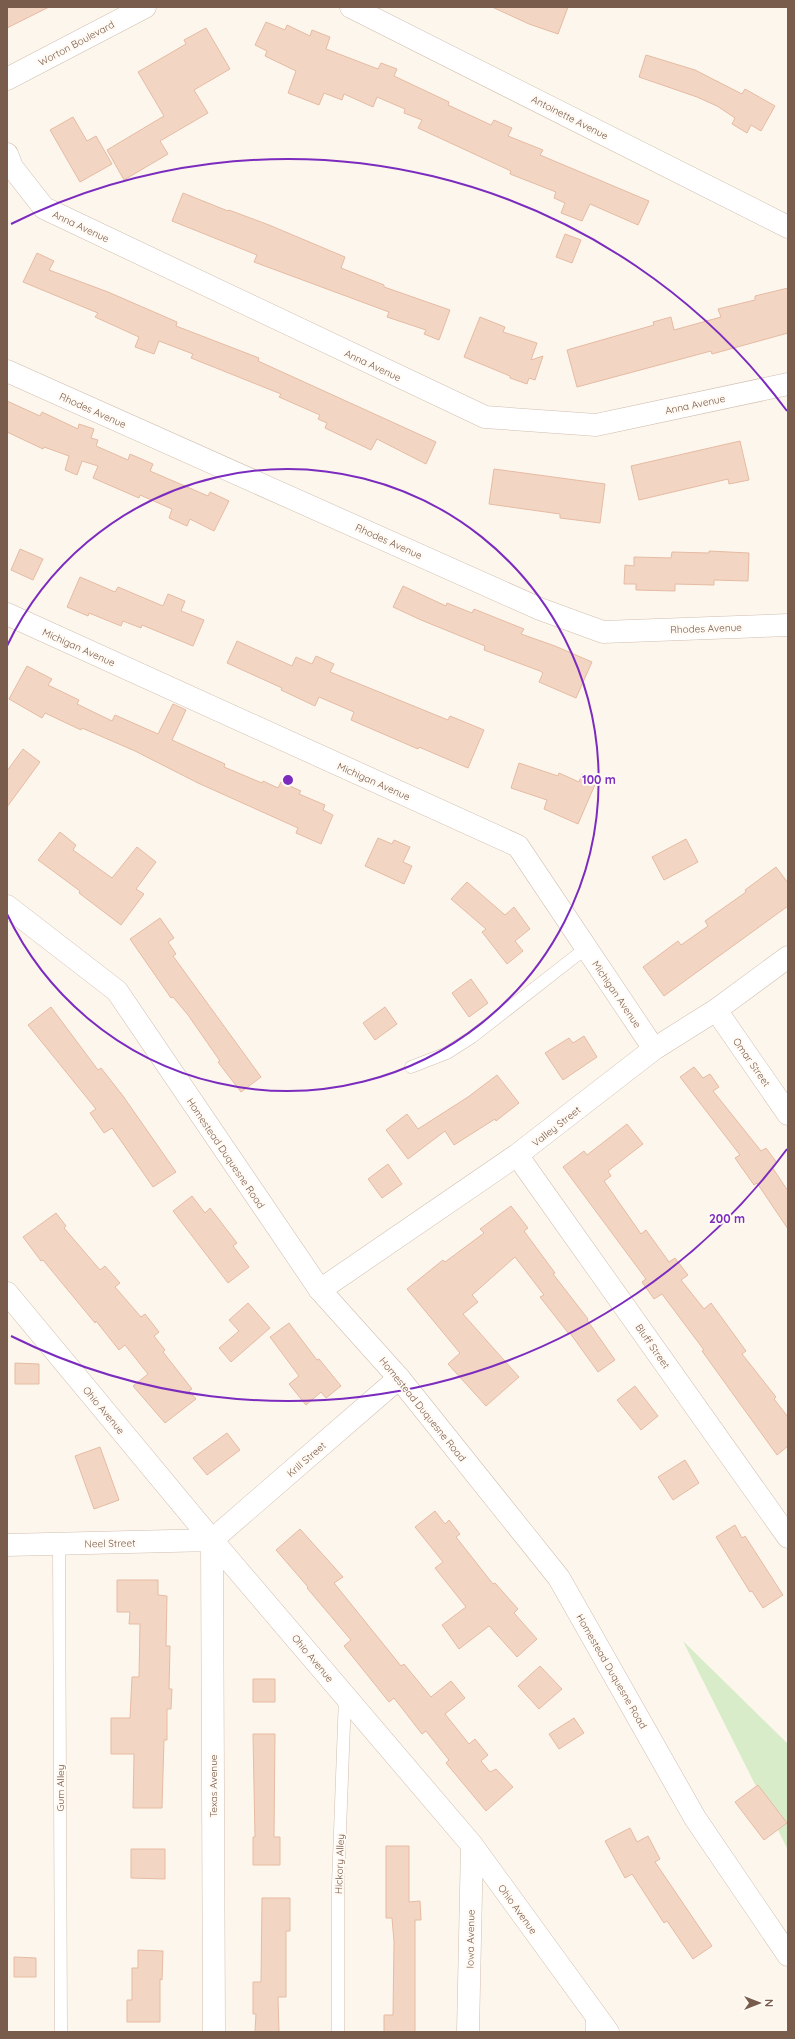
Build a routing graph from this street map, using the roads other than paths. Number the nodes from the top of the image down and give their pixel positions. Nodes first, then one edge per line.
1 (145, 7) edge
2 (351, 7) edge
3 (7, 79) edge
4 (7, 154) edge
5 (788, 227) edge
6 (7, 371) edge
7 (788, 384) edge
8 (7, 614) edge
9 (788, 625) edge
10 (7, 906) edge
11 (586, 948) junction
12 (788, 957) edge
13 (716, 1010) junction
14 (654, 1049) junction
15 (411, 1067) dead end
16 (788, 1114) edge
17 (517, 1155) junction
18 (320, 1290) junction
19 (7, 1293) edge
20 (399, 1378) junction
21 (788, 1537) edge
22 (212, 1540) junction
23 (59, 1544) junction
24 (7, 1545) edge
25 (345, 1696) junction
26 (472, 1845) junction
27 (788, 1955) edge
28 (592, 2009) junction
29 (61, 2032) edge
30 (214, 2032) edge
31 (338, 2032) edge
32 (468, 2032) edge
33 (592, 2032) edge
34 (608, 2032) edge

1 - 3 street, Worton Boulevard
2 - 5 street, Antoinette Avenue
4 - 7 street, Anna Avenue
6 - 9 street, Rhodes Avenue
8 - 11 street, Michigan Avenue
10 - 18 street, Homestead Duquesne Road
11 - 14 street, Michigan Avenue
11 - 15 lane
12 - 13 street, Valley Street
13 - 14 street, Valley Street
13 - 16 street, Omar Street
14 - 17 street, Valley Street
17 - 18 street, Valley Street
17 - 21 street, Bluff Street
18 - 20 street, Homestead Duquesne Road
19 - 22 street, Ohio Avenue
20 - 22 street, Krill Street
20 - 27 street, Homestead Duquesne Road
22 - 23 street, Neel Street
22 - 25 street, Ohio Avenue
22 - 30 street, Texas Avenue
23 - 24 street, Neel Street
23 - 29 lane, Gum Alley
25 - 26 street, Ohio Avenue
25 - 31 lane, Hickory Alley
26 - 28 street, Ohio Avenue
26 - 32 street, Iowa Avenue
28 - 33 lane
28 - 34 street, Ohio Avenue

